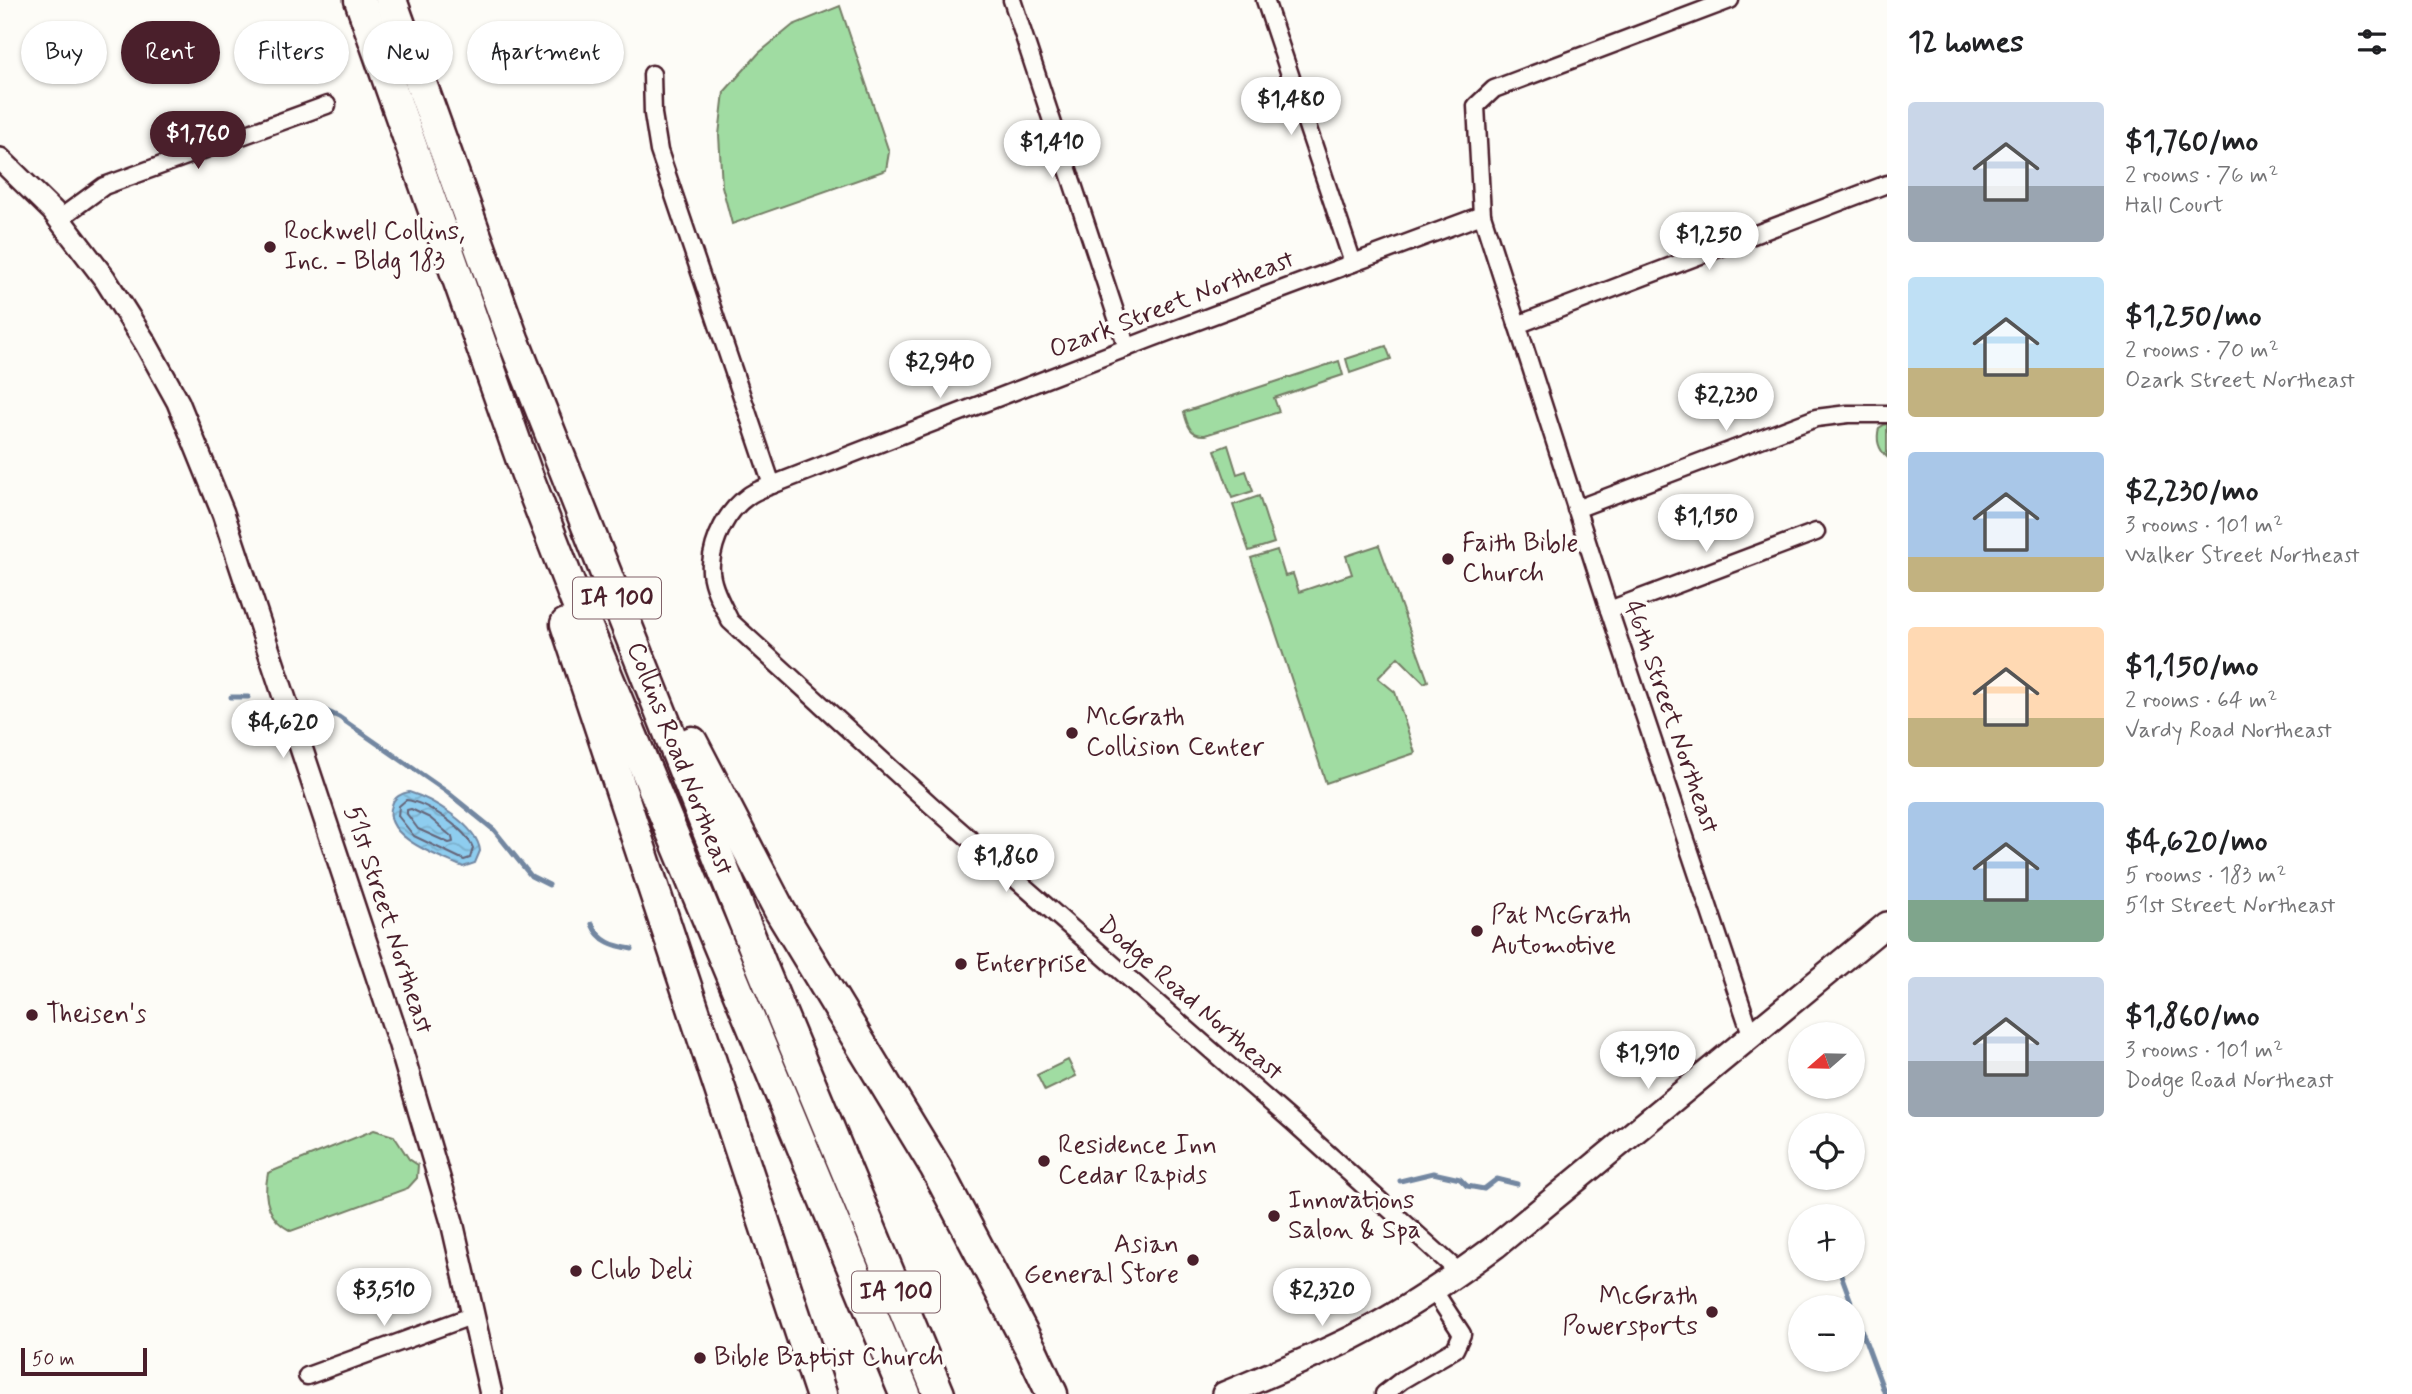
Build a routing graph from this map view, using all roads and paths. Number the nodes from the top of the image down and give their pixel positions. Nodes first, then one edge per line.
1 (360, 0) edge
2 (391, 0) edge
3 (1012, 0) edge
4 (1265, 0) edge
5 (1730, 0) edge
6 (652, 74) dead end
7 (327, 105) dead end
8 (0, 159) edge
9 (1887, 184) edge
10 (1482, 215) junction
11 (59, 219) junction
12 (1353, 263) junction
13 (1517, 325) junction
14 (513, 339) junction
15 (1127, 348) junction
16 (1887, 414) edge
17 (526, 472) junction
18 (772, 485) junction
19 (1576, 509) junction
20 (1816, 532) dead end
21 (1609, 610) junction
22 (1887, 924) edge
23 (1751, 1034) junction
24 (1460, 1273) junction
25 (1434, 1291) junction
26 (474, 1315) junction
27 (307, 1376) dead end
28 (491, 1394) edge
29 (821, 1394) edge
30 (905, 1394) edge
31 (939, 1394) edge
32 (1052, 1394) edge
33 (1224, 1394) edge
34 (1384, 1394) edge

1 - 17 highway, Collins Road Northeast / IA 100
2 - 14 highway, Collins Road Northeast / IA 100
3 - 15 street
4 - 12 street
5 - 10 street, 46th Street Northeast
6 - 18 street
7 - 11 street
8 - 11 street, 51st Street Northeast
9 - 13 street
10 - 12 street, Ozark Street Northeast
10 - 13 street, 46th Street Northeast
11 - 26 street, 51st Street Northeast
12 - 15 street, Ozark Street Northeast
13 - 19 street, 46th Street Northeast
14 - 31 highway, Collins Road Northeast / IA 100
14 - 32 highway
15 - 18 street, Ozark Street Northeast
16 - 19 street
17 - 29 highway
17 - 30 highway, Collins Road Northeast / IA 100
18 - 24 street, Dodge Road Northeast
19 - 21 street, 46th Street Northeast
20 - 21 street
21 - 23 street, 46th Street Northeast
22 - 23 main road
23 - 24 main road
24 - 25 main road
25 - 33 main road
25 - 34 street
26 - 27 street
26 - 28 street, 51st Street Northeast

